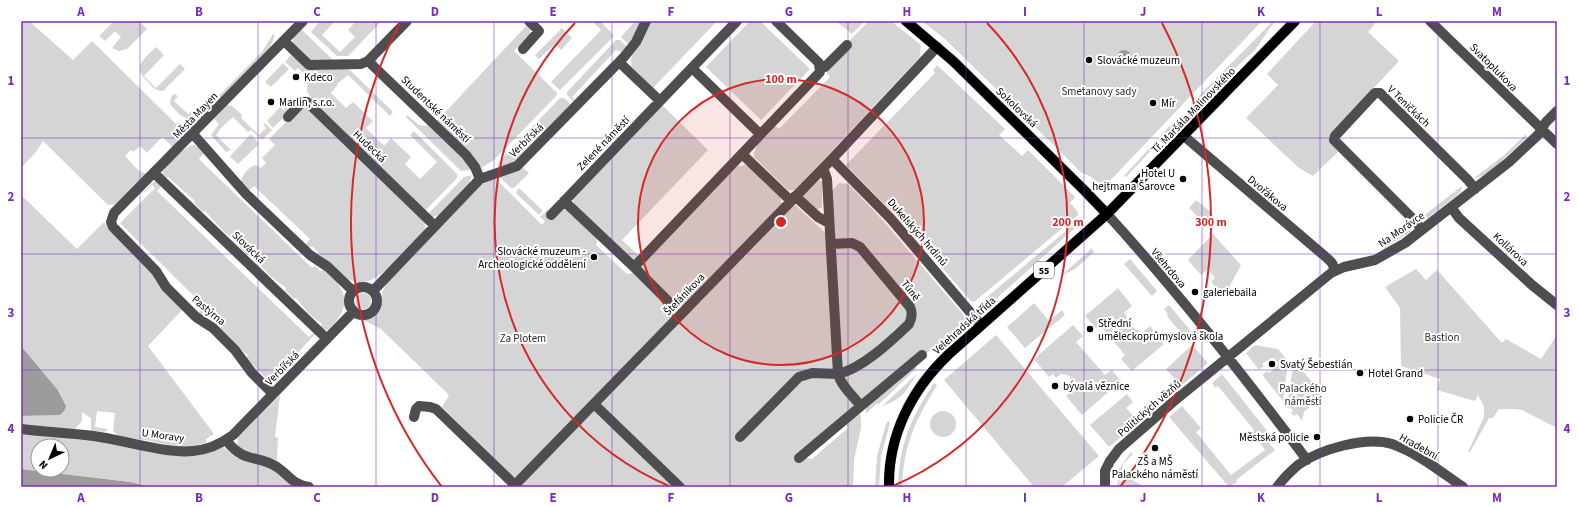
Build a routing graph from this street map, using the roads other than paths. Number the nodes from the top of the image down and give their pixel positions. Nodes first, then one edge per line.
1 (302, 21) edge
2 (406, 21) edge
3 (529, 21) edge
4 (646, 21) edge
5 (737, 21) edge
6 (776, 21) edge
7 (906, 21) edge
8 (1295, 21) edge
9 (1430, 21) edge
10 (284, 41) junction
11 (847, 45) dead end
12 (937, 47) junction
13 (523, 49) dead end
14 (368, 61) junction
15 (619, 62) junction
16 (692, 68) junction
17 (821, 68) junction
18 (660, 101) junction
19 (1557, 111) edge
20 (288, 117) dead end
21 (1541, 130) junction
22 (193, 134) junction
23 (760, 134) junction
24 (1184, 136) junction
25 (1557, 144) edge
26 (742, 154) junction
27 (832, 159) junction
28 (823, 168) junction
29 (154, 173) junction
30 (480, 179) junction
31 (1475, 189) junction
32 (793, 199) junction
33 (564, 202) junction
34 (1451, 208) junction
35 (1107, 214) junction
36 (551, 215) dead end
37 (830, 223) junction
38 (436, 226) junction
39 (113, 227) joint
40 (1422, 230) junction
41 (831, 244) junction
42 (634, 267) junction
43 (1335, 270) junction
44 (353, 291) junction
45 (373, 291) junction
46 (1557, 305) edge
47 (673, 306) dead end
48 (354, 311) junction
49 (982, 325) junction
50 (327, 339) junction
51 (922, 354) dead end
52 (1227, 357) junction
53 (838, 374) junction
54 (273, 394) junction
55 (595, 405) junction
56 (861, 406) junction
57 (414, 417) dead end
58 (21, 430) edge
59 (740, 436) dead end
60 (226, 440) junction
61 (799, 458) dead end
62 (1307, 460) junction
63 (1456, 485) edge
64 (514, 486) edge
65 (309, 487) edge
66 (680, 487) edge
67 (889, 487) edge
68 (1105, 487) edge
69 (1277, 487) edge

1 - 10 street, Města Mayen
2 - 14 street
3 - 13 street
4 - 15 street, Verbířská
5 - 16 street, Zelené náměstí
6 - 17 street
7 - 12 main road, Sokolovská
8 - 24 main road, Tř. Maršála Malinovského / 55
9 - 21 street, Svatoplukova
10 - 14 street
10 - 22 street, Města Mayen
11 - 17 street
12 - 27 street, Štefánikova
12 - 35 main road, Sokolovská
14 - 30 street, Studentské náměstí
15 - 18 street
15 - 30 street, Verbířská
16 - 18 street, Zelené náměstí
16 - 23 street
17 - 23 street
18 - 33 street, Zelené náměstí
19 - 21 street, Na Morávce
20 - 38 street, Hudecká
21 - 25 street, Svatoplukova
21 - 31 street, Na Morávce
22 - 29 street, Města Mayen
22 - 44 street
23 - 26 street
24 - 35 main road, Tř. Maršála Malinovského / 55
24 - 43 street, Dvořákova
26 - 32 street
26 - 42 street
27 - 28 street, Štefánikova
27 - 49 street, Dukelských hrdinů
28 - 32 street, Štefánikova
28 - 37 street
29 - 39 street, Města Mayen
29 - 50 street, Slovácká
30 - 38 street, Verbířská
31 - 34 street, Na Morávce
31 - 40 street, V Teničkách
32 - 37 street
32 - 55 street, Štefánikova
33 - 36 street, Zelené náměstí
33 - 42 street, Štefánikova
34 - 40 street, Na Morávce
34 - 46 street, Kollárova
35 - 49 main road, Velehradská třída / 55
35 - 52 street, Všehrdova
37 - 41 street
38 - 45 street, Verbířská
39 - 54 street, Pastýrna
40 - 43 street, Na Morávce
41 - 53 street
41 - 53 street, Tůně
42 - 47 street, Štefánikova
43 - 52 street, Na Morávce
44 - 45 street
44 - 48 street
45 - 48 street
48 - 50 street, Verbířská
49 - 67 main road, Velehradská třída / 55
50 - 54 street, Verbířská
51 - 56 street
52 - 62 street
52 - 68 street, Politických vězňů
53 - 56 street
53 - 59 street, Tůně
54 - 60 street, Verbířská
55 - 64 street, Štefánikova
55 - 66 street
56 - 61 street
57 - 64 street, Štefánikova
58 - 60 street, U Moravy
60 - 65 street
62 - 63 street, Hradební
62 - 69 street, Hradební

